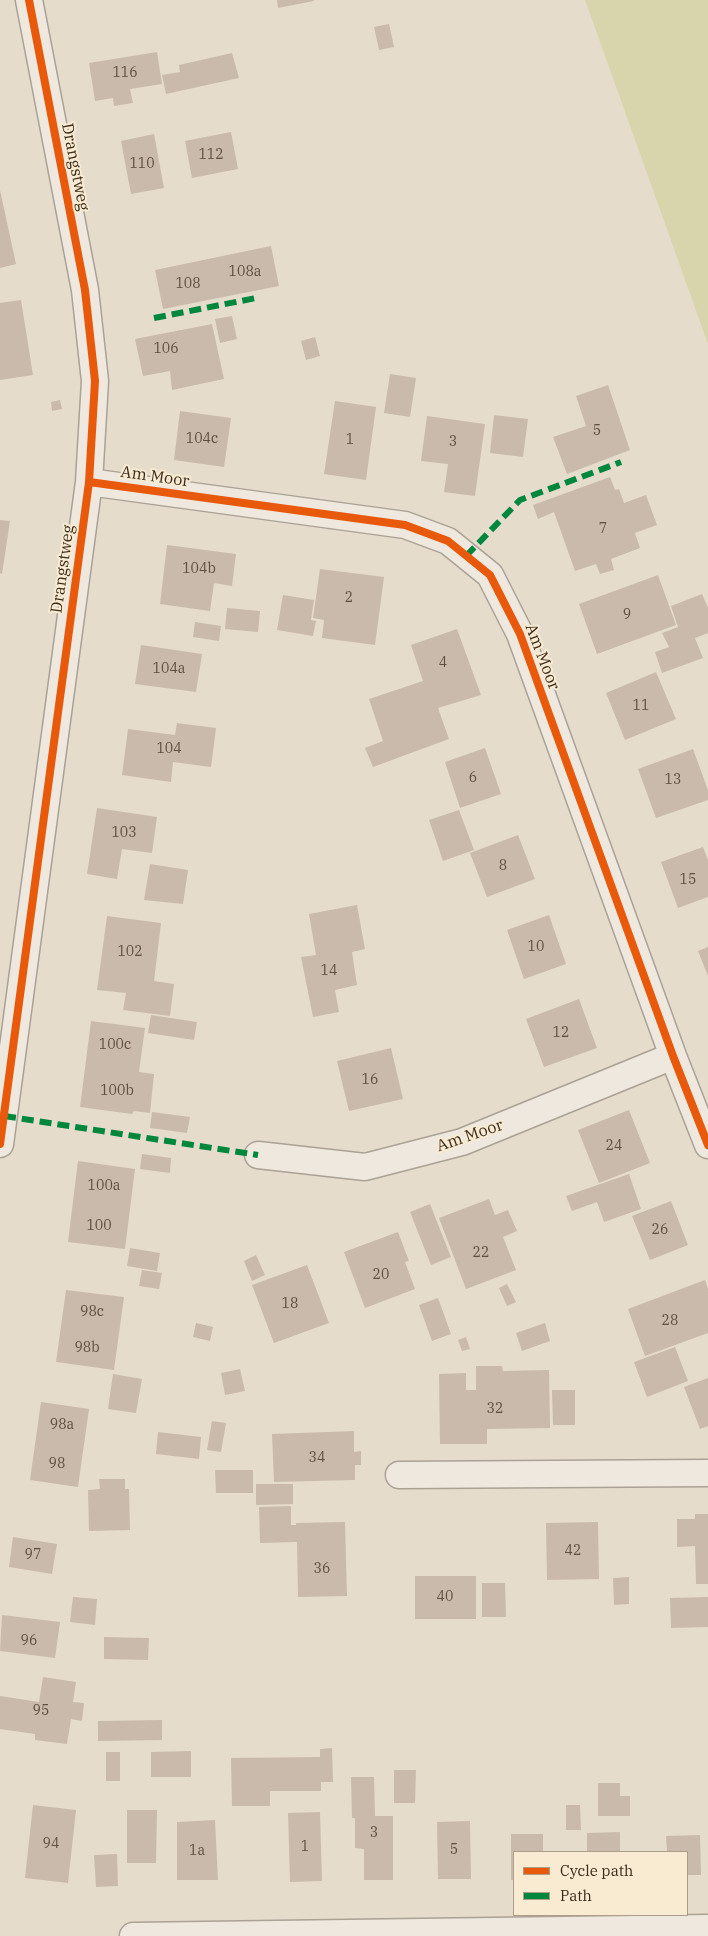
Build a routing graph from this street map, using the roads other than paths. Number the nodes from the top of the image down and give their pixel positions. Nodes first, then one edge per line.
1 (29, 0) edge
2 (89, 482) junction
3 (673, 1056) junction
4 (0, 1144) edge
5 (708, 1144) edge
6 (258, 1154) dead end
7 (708, 1473) edge
8 (399, 1475) dead end
9 (708, 1928) edge
10 (134, 1936) edge

1 - 2 street, Drangstweg
2 - 3 street, Am Moor
2 - 4 street, Drangstweg
3 - 5 street, Am Moor
3 - 6 street, Am Moor
7 - 8 street
9 - 10 street

